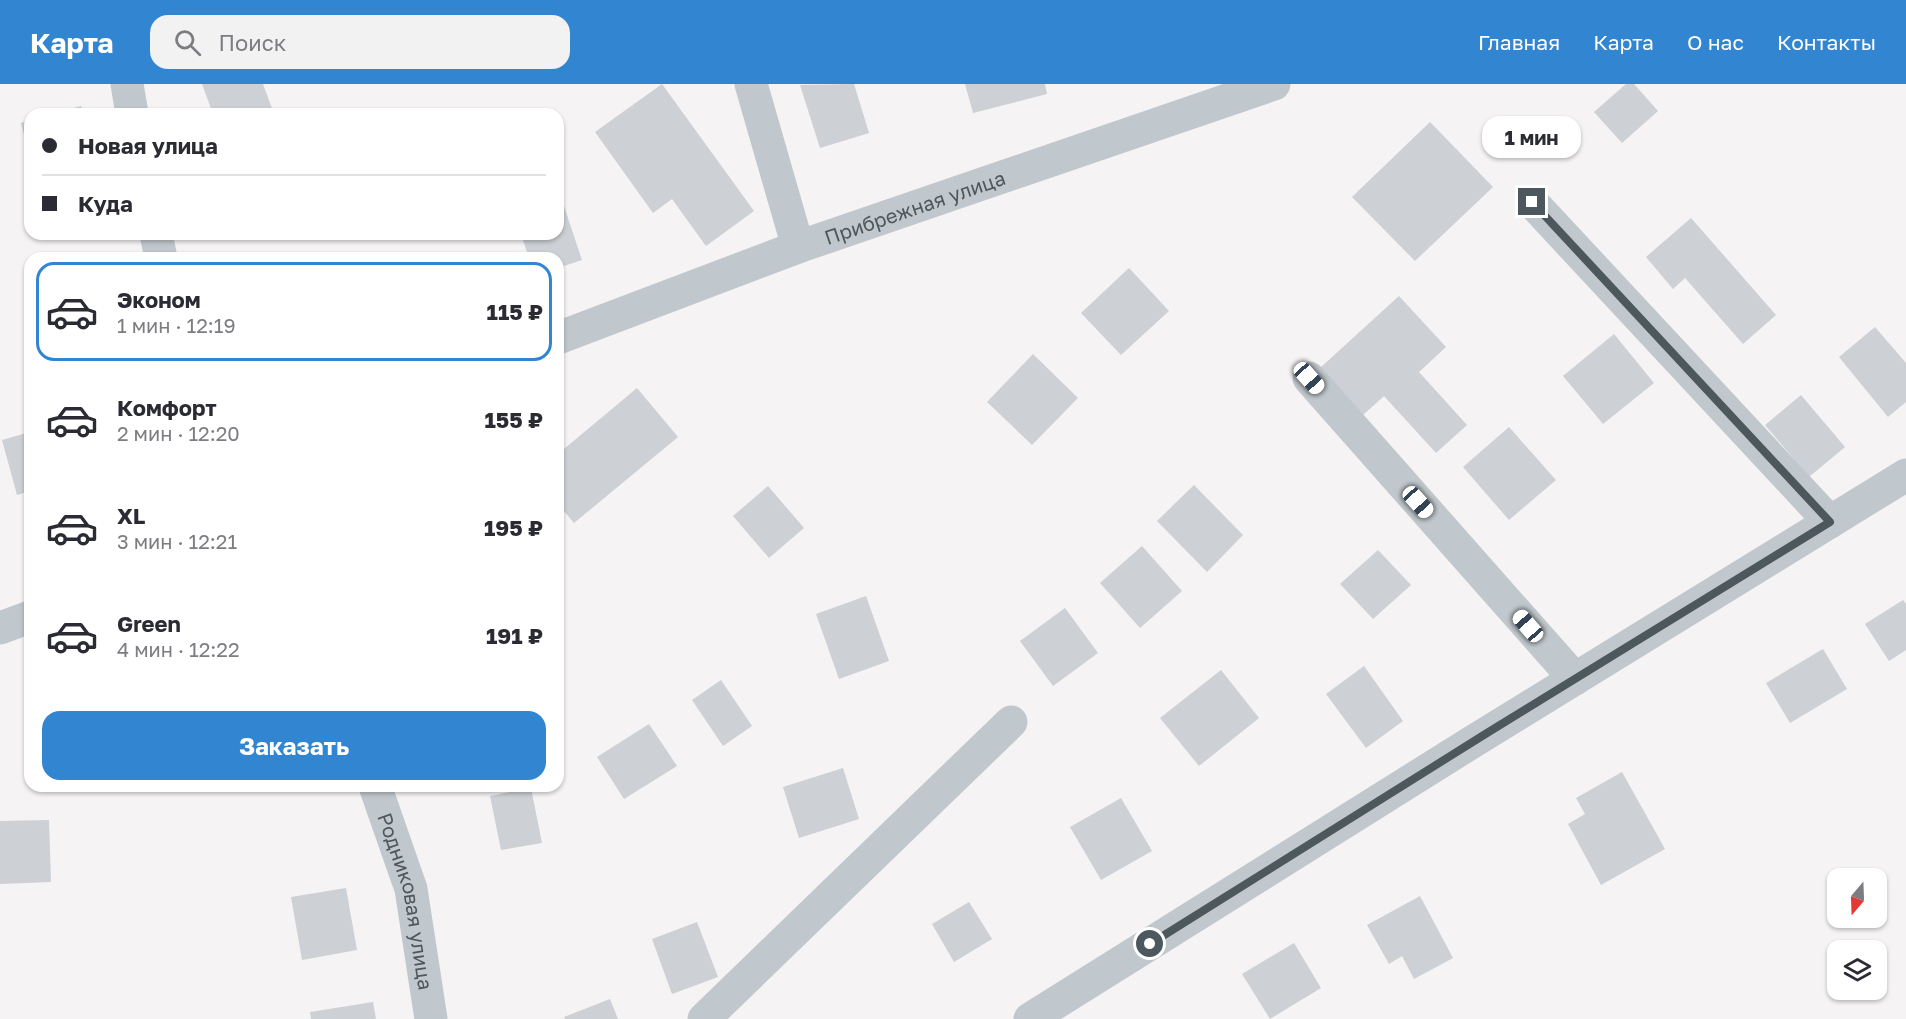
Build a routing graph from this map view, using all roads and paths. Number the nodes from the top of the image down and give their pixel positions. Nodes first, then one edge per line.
1 (127, 84) edge
2 (751, 84) edge
3 (1274, 84) edge
4 (131, 108) edge
5 (1532, 202) dead end
6 (798, 247) junction
7 (564, 336) edge
8 (1309, 378) dead end
9 (1906, 475) edge
10 (1830, 522) junction
11 (24, 619) edge
12 (0, 628) edge
13 (1575, 679) junction
14 (1011, 722) dead end
15 (377, 792) edge
16 (431, 1019) edge
17 (704, 1019) edge
18 (1030, 1019) edge

1 - 4 street
2 - 6 street
3 - 6 street, Прибрежная улица
5 - 10 street
6 - 7 street, Прибрежная улица
8 - 13 street
9 - 10 street
10 - 13 street
11 - 12 street
13 - 18 street
14 - 17 street
15 - 16 street, Родниковая улица

